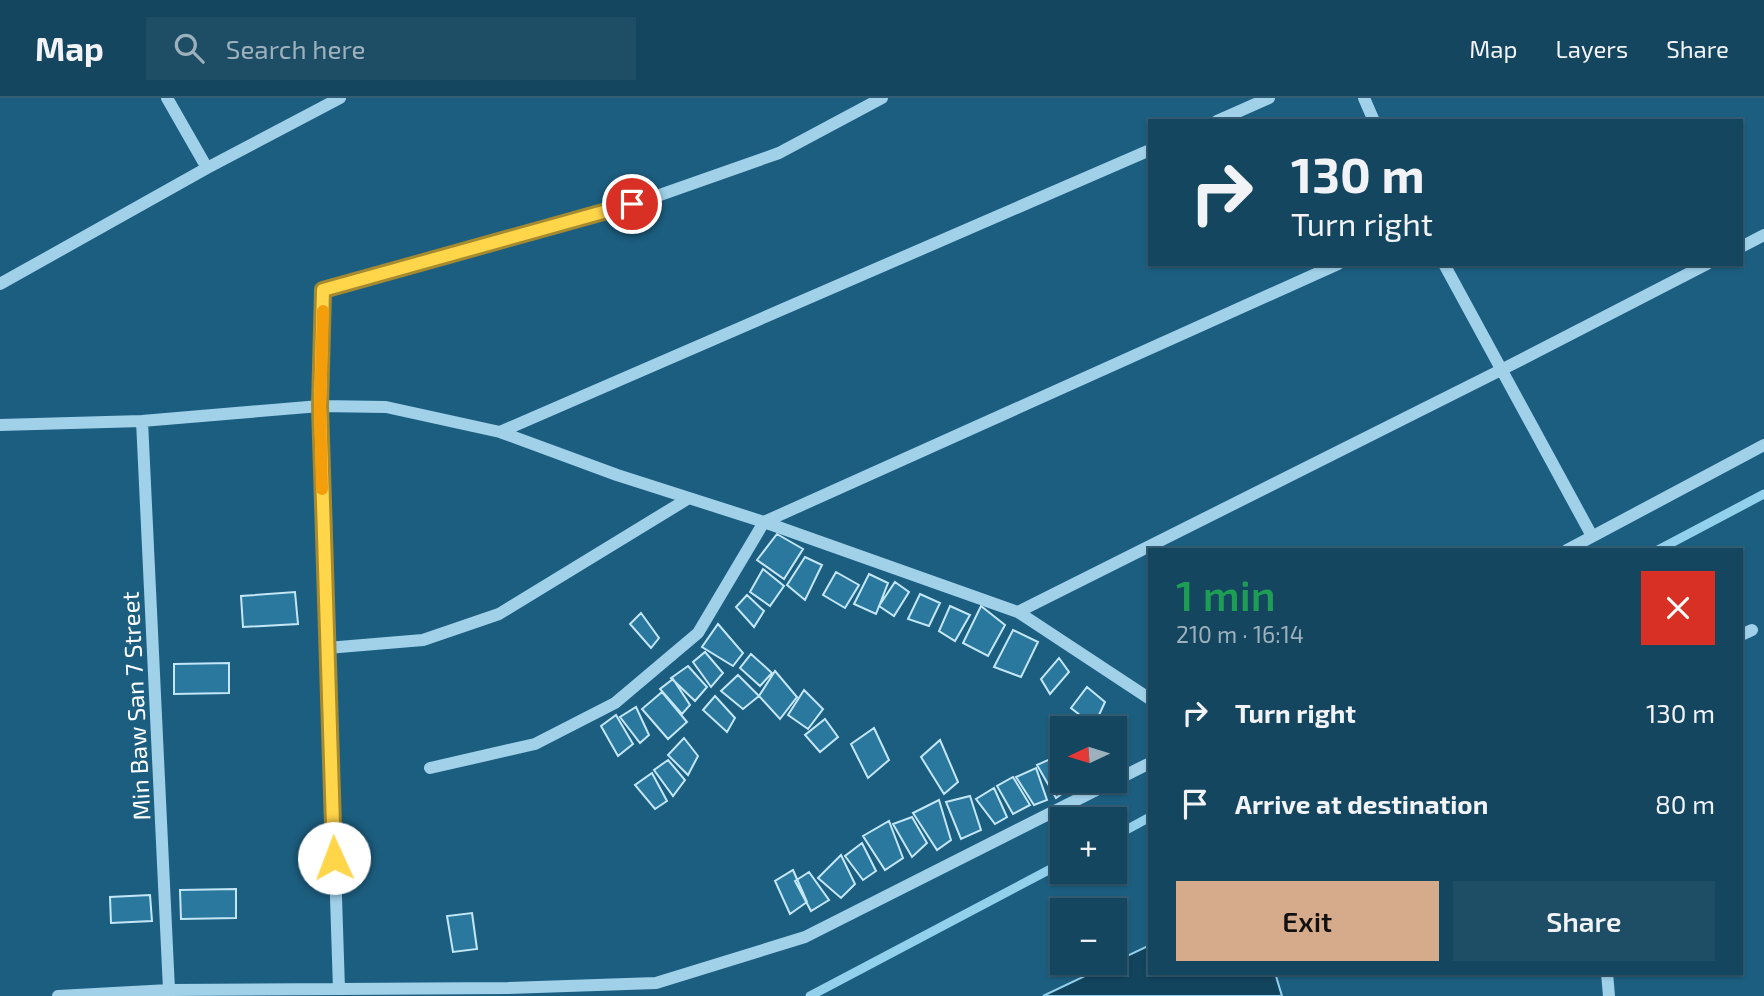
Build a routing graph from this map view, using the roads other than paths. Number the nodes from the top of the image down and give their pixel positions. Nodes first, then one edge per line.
1 (167, 98) edge
2 (340, 98) edge
3 (882, 98) edge
4 (1269, 98) edge
5 (1364, 98) edge
6 (1222, 119) edge
7 (1373, 119) edge
8 (1148, 151) edge
9 (207, 168) junction
10 (1764, 235) edge
11 (1743, 246) edge
12 (1334, 266) edge
13 (1445, 266) edge
14 (1703, 266) edge
15 (0, 284) edge
16 (1501, 370) junction
17 (320, 406) junction
18 (142, 421) junction
19 (0, 425) edge
20 (500, 432) junction
21 (1764, 445) edge
22 (689, 498) junction
23 (764, 522) junction
24 (1592, 536) junction
25 (1571, 548) edge
26 (1018, 612) junction
27 (327, 648) junction
28 (1148, 698) edge
29 (1148, 764) edge
30 (430, 768) dead end
31 (1607, 975) edge
32 (339, 989) junction
33 (169, 990) junction
34 (508, 992) edge
35 (263, 993) edge
36 (97, 995) edge
37 (58, 996) edge
38 (1609, 996) edge

1 - 9 street
2 - 9 street
3 - 17 street
4 - 6 street
5 - 7 street
8 - 20 street
9 - 15 street
10 - 11 street
12 - 23 street
13 - 16 street
14 - 16 street
16 - 24 street
16 - 26 street
17 - 18 street
17 - 20 street
17 - 27 street
18 - 19 street
18 - 33 street, Min Baw San 7 Street
20 - 22 street
21 - 24 street
22 - 23 street
22 - 27 street
23 - 26 street
23 - 30 street
24 - 25 street
26 - 28 street
27 - 32 street
29 - 34 street
31 - 38 street
32 - 34 street
32 - 35 street
33 - 35 street
33 - 36 street
36 - 37 street

